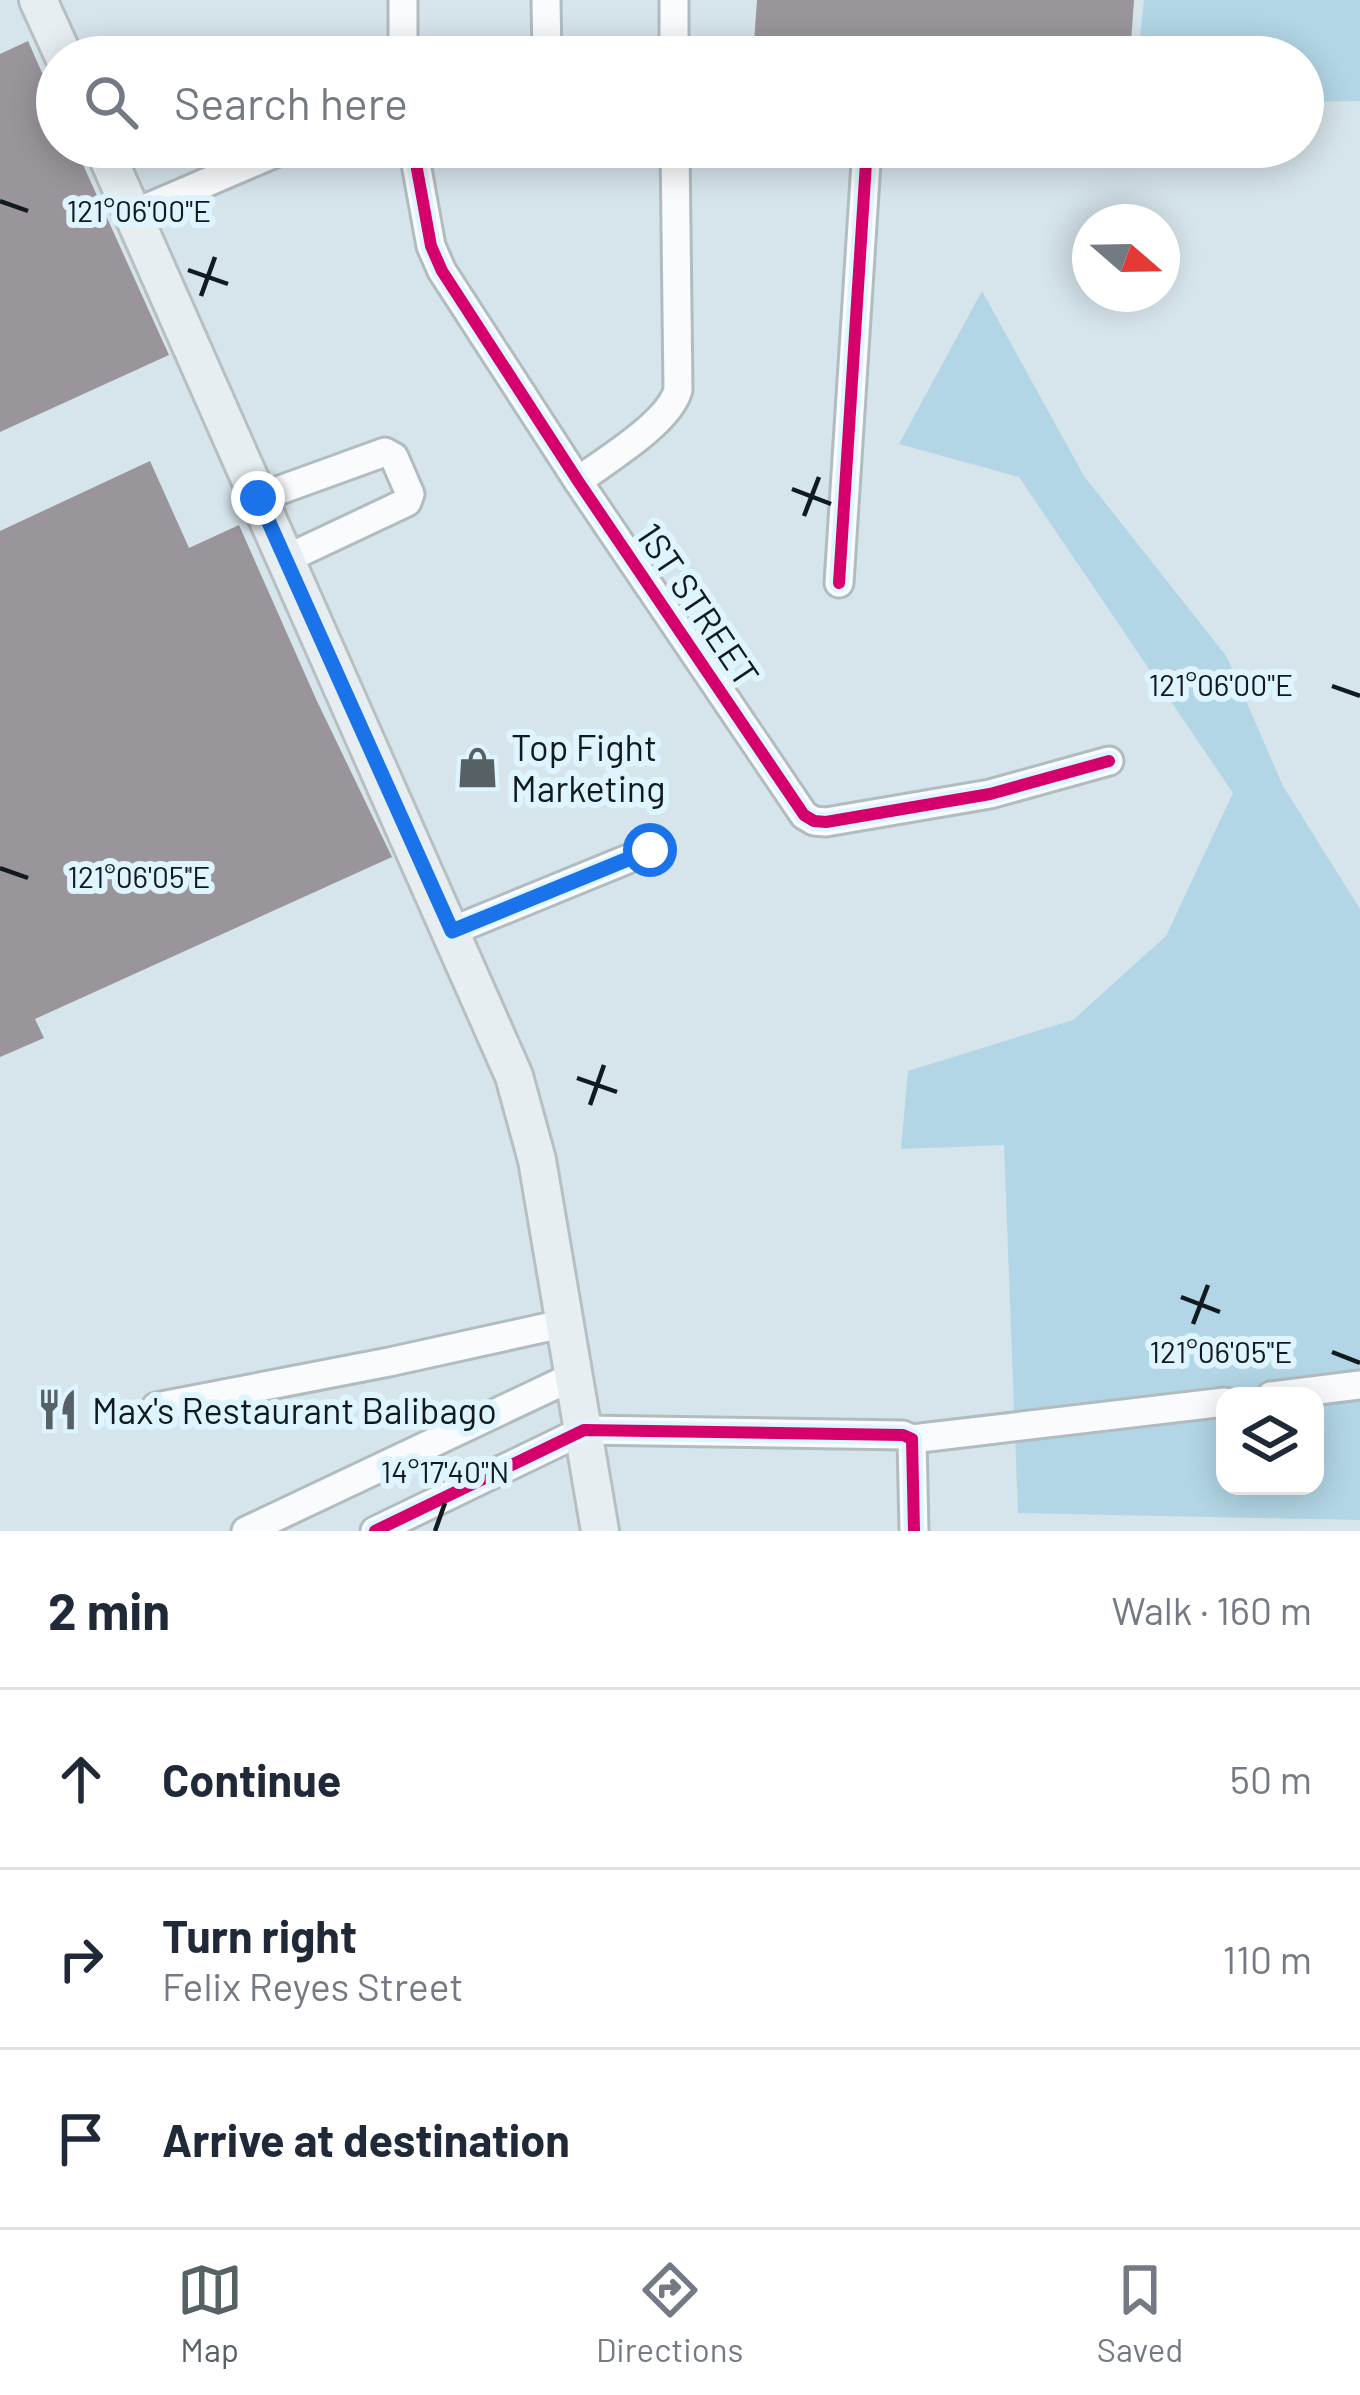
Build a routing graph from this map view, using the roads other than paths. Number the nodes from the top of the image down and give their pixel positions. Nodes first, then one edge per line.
1 (38, 0) edge
2 (404, 0) edge
3 (546, 0) edge
4 (674, 0) edge
5 (54, 36) edge
6 (404, 36) edge
7 (547, 36) edge
8 (674, 36) edge
9 (112, 168) edge
10 (241, 168) edge
11 (416, 168) edge
12 (675, 168) edge
13 (866, 168) edge
14 (133, 214) junction
15 (578, 481) junction
16 (258, 498) junction
17 (286, 559) junction
18 (839, 583) dead end
19 (1109, 761) dead end
20 (650, 850) dead end
21 (452, 931) junction
22 (566, 1323) junction
23 (574, 1376) junction
24 (1360, 1385) edge
25 (1324, 1389) edge
26 (1216, 1403) edge
27 (156, 1407) dead end
28 (584, 1430) junction
29 (912, 1439) junction
30 (246, 1531) edge
31 (375, 1531) edge
32 (600, 1531) edge
33 (914, 1531) edge

1 - 5 main road
2 - 6 street
3 - 7 street
4 - 8 street
9 - 14 main road
10 - 14 street
11 - 15 street, 1ST STREET
12 - 15 street
13 - 18 street
14 - 16 main road
15 - 19 street, 1ST STREET
16 - 17 main road
16 - 17 street
17 - 21 main road
20 - 21 street
21 - 22 main road
22 - 23 main road
22 - 27 street
23 - 28 main road
23 - 30 street
24 - 25 street
26 - 29 street
28 - 29 street
28 - 31 street
28 - 32 main road
29 - 33 street

